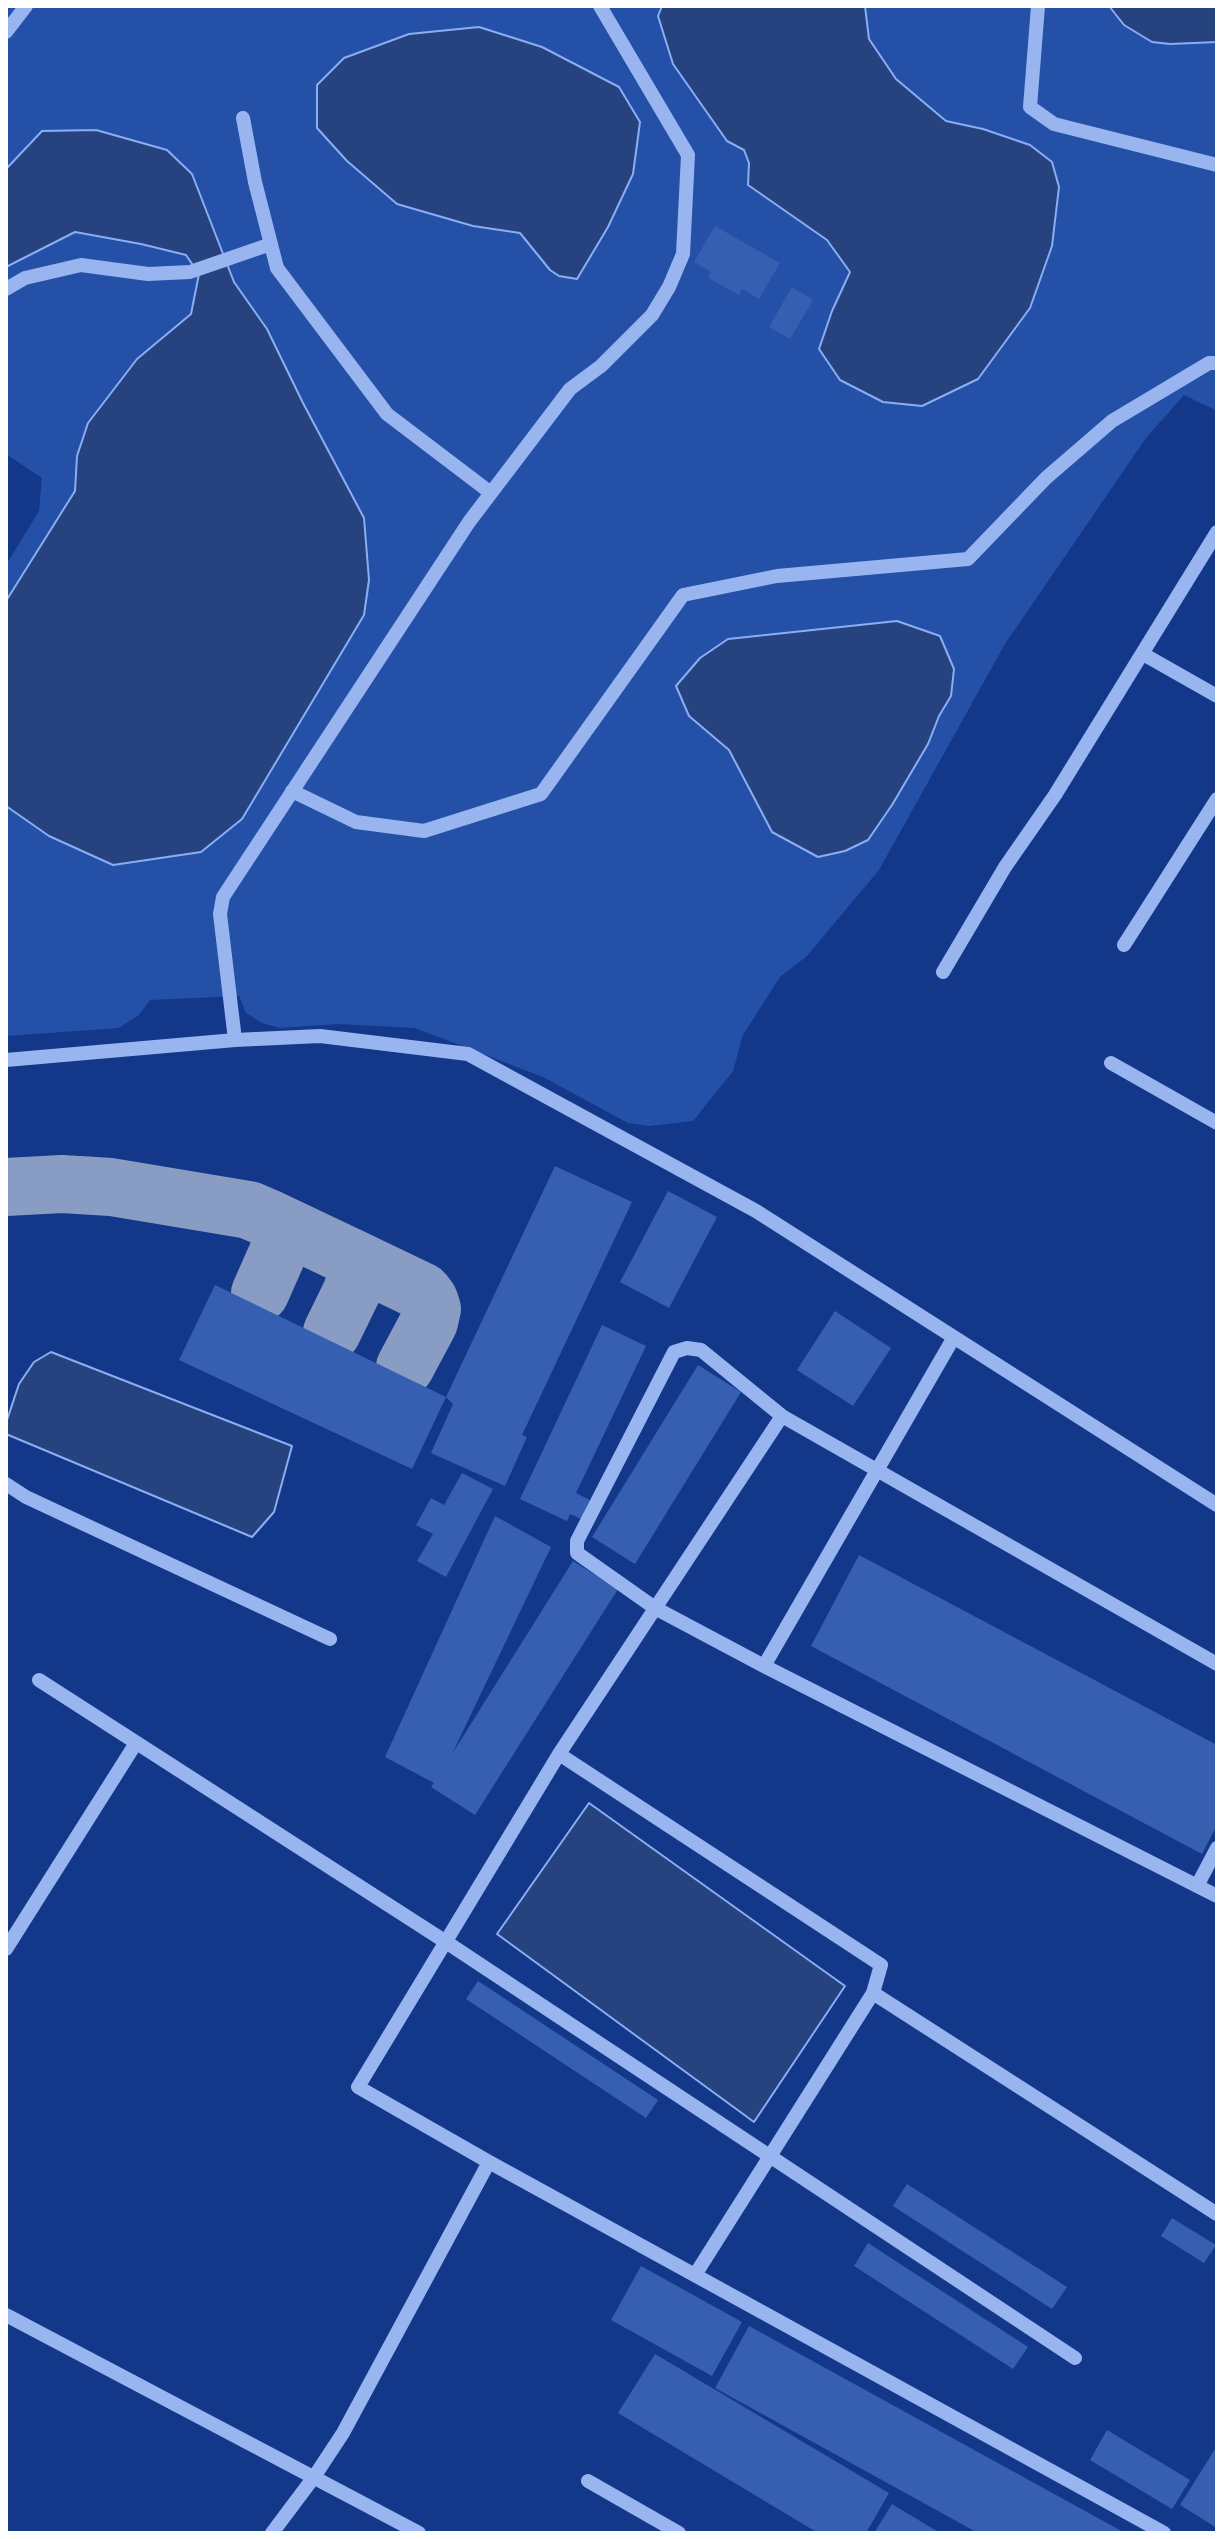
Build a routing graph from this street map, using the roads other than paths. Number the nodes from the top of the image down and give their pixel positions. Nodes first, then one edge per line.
1 (26, 6) edge
2 (600, 6) edge
3 (1038, 6) edge
4 (6, 32) edge
5 (243, 118) dead end
6 (1217, 165) edge
7 (271, 244) junction
8 (6, 289) edge
9 (1217, 363) edge
10 (491, 493) junction
11 (1217, 532) edge
12 (1143, 654) junction
13 (1217, 696) edge
14 (292, 791) junction
15 (1217, 799) edge
16 (1124, 945) dead end
17 (943, 972) dead end
18 (235, 1040) junction
19 (6, 1060) edge
20 (1111, 1063) dead end
21 (1217, 1123) edge
22 (954, 1337) junction
23 (782, 1416) junction
24 (877, 1471) junction
25 (6, 1484) edge
26 (1217, 1505) edge
27 (655, 1608) junction
28 (330, 1639) dead end
29 (1217, 1664) edge
30 (764, 1666) junction
31 (39, 1680) dead end
32 (136, 1743) junction
33 (559, 1754) junction
34 (1217, 1848) edge
35 (1197, 1886) junction
36 (1217, 1896) edge
37 (446, 1942) junction
38 (6, 1949) edge
39 (873, 1993) junction
40 (768, 2157) junction
41 (489, 2162) junction
42 (1217, 2214) edge
43 (695, 2275) junction
44 (6, 2315) edge
45 (1075, 2358) dead end
46 (314, 2477) junction
47 (588, 2481) dead end
48 (272, 2533) edge
49 (419, 2533) edge
50 (679, 2533) edge
51 (1164, 2533) edge

1 - 4 street
2 - 10 street
3 - 6 street
5 - 7 street
7 - 8 street
7 - 10 street
9 - 14 street
10 - 14 street
11 - 12 street
12 - 13 street
12 - 17 street
14 - 18 street
15 - 16 street
18 - 19 street
18 - 22 street
20 - 21 street
22 - 24 street
22 - 26 street
23 - 24 street
23 - 27 street
23 - 27 street
24 - 29 street
24 - 30 street
25 - 28 street
27 - 30 street
27 - 33 street
30 - 35 street
31 - 32 street
32 - 37 street
32 - 38 street
33 - 37 street
33 - 39 street
34 - 35 street
35 - 36 street
37 - 40 street
37 - 41 street
39 - 40 street
39 - 42 street
40 - 43 street
40 - 45 street
41 - 43 street
41 - 46 street
43 - 51 street
44 - 46 street
46 - 48 street
46 - 49 street
47 - 50 street

